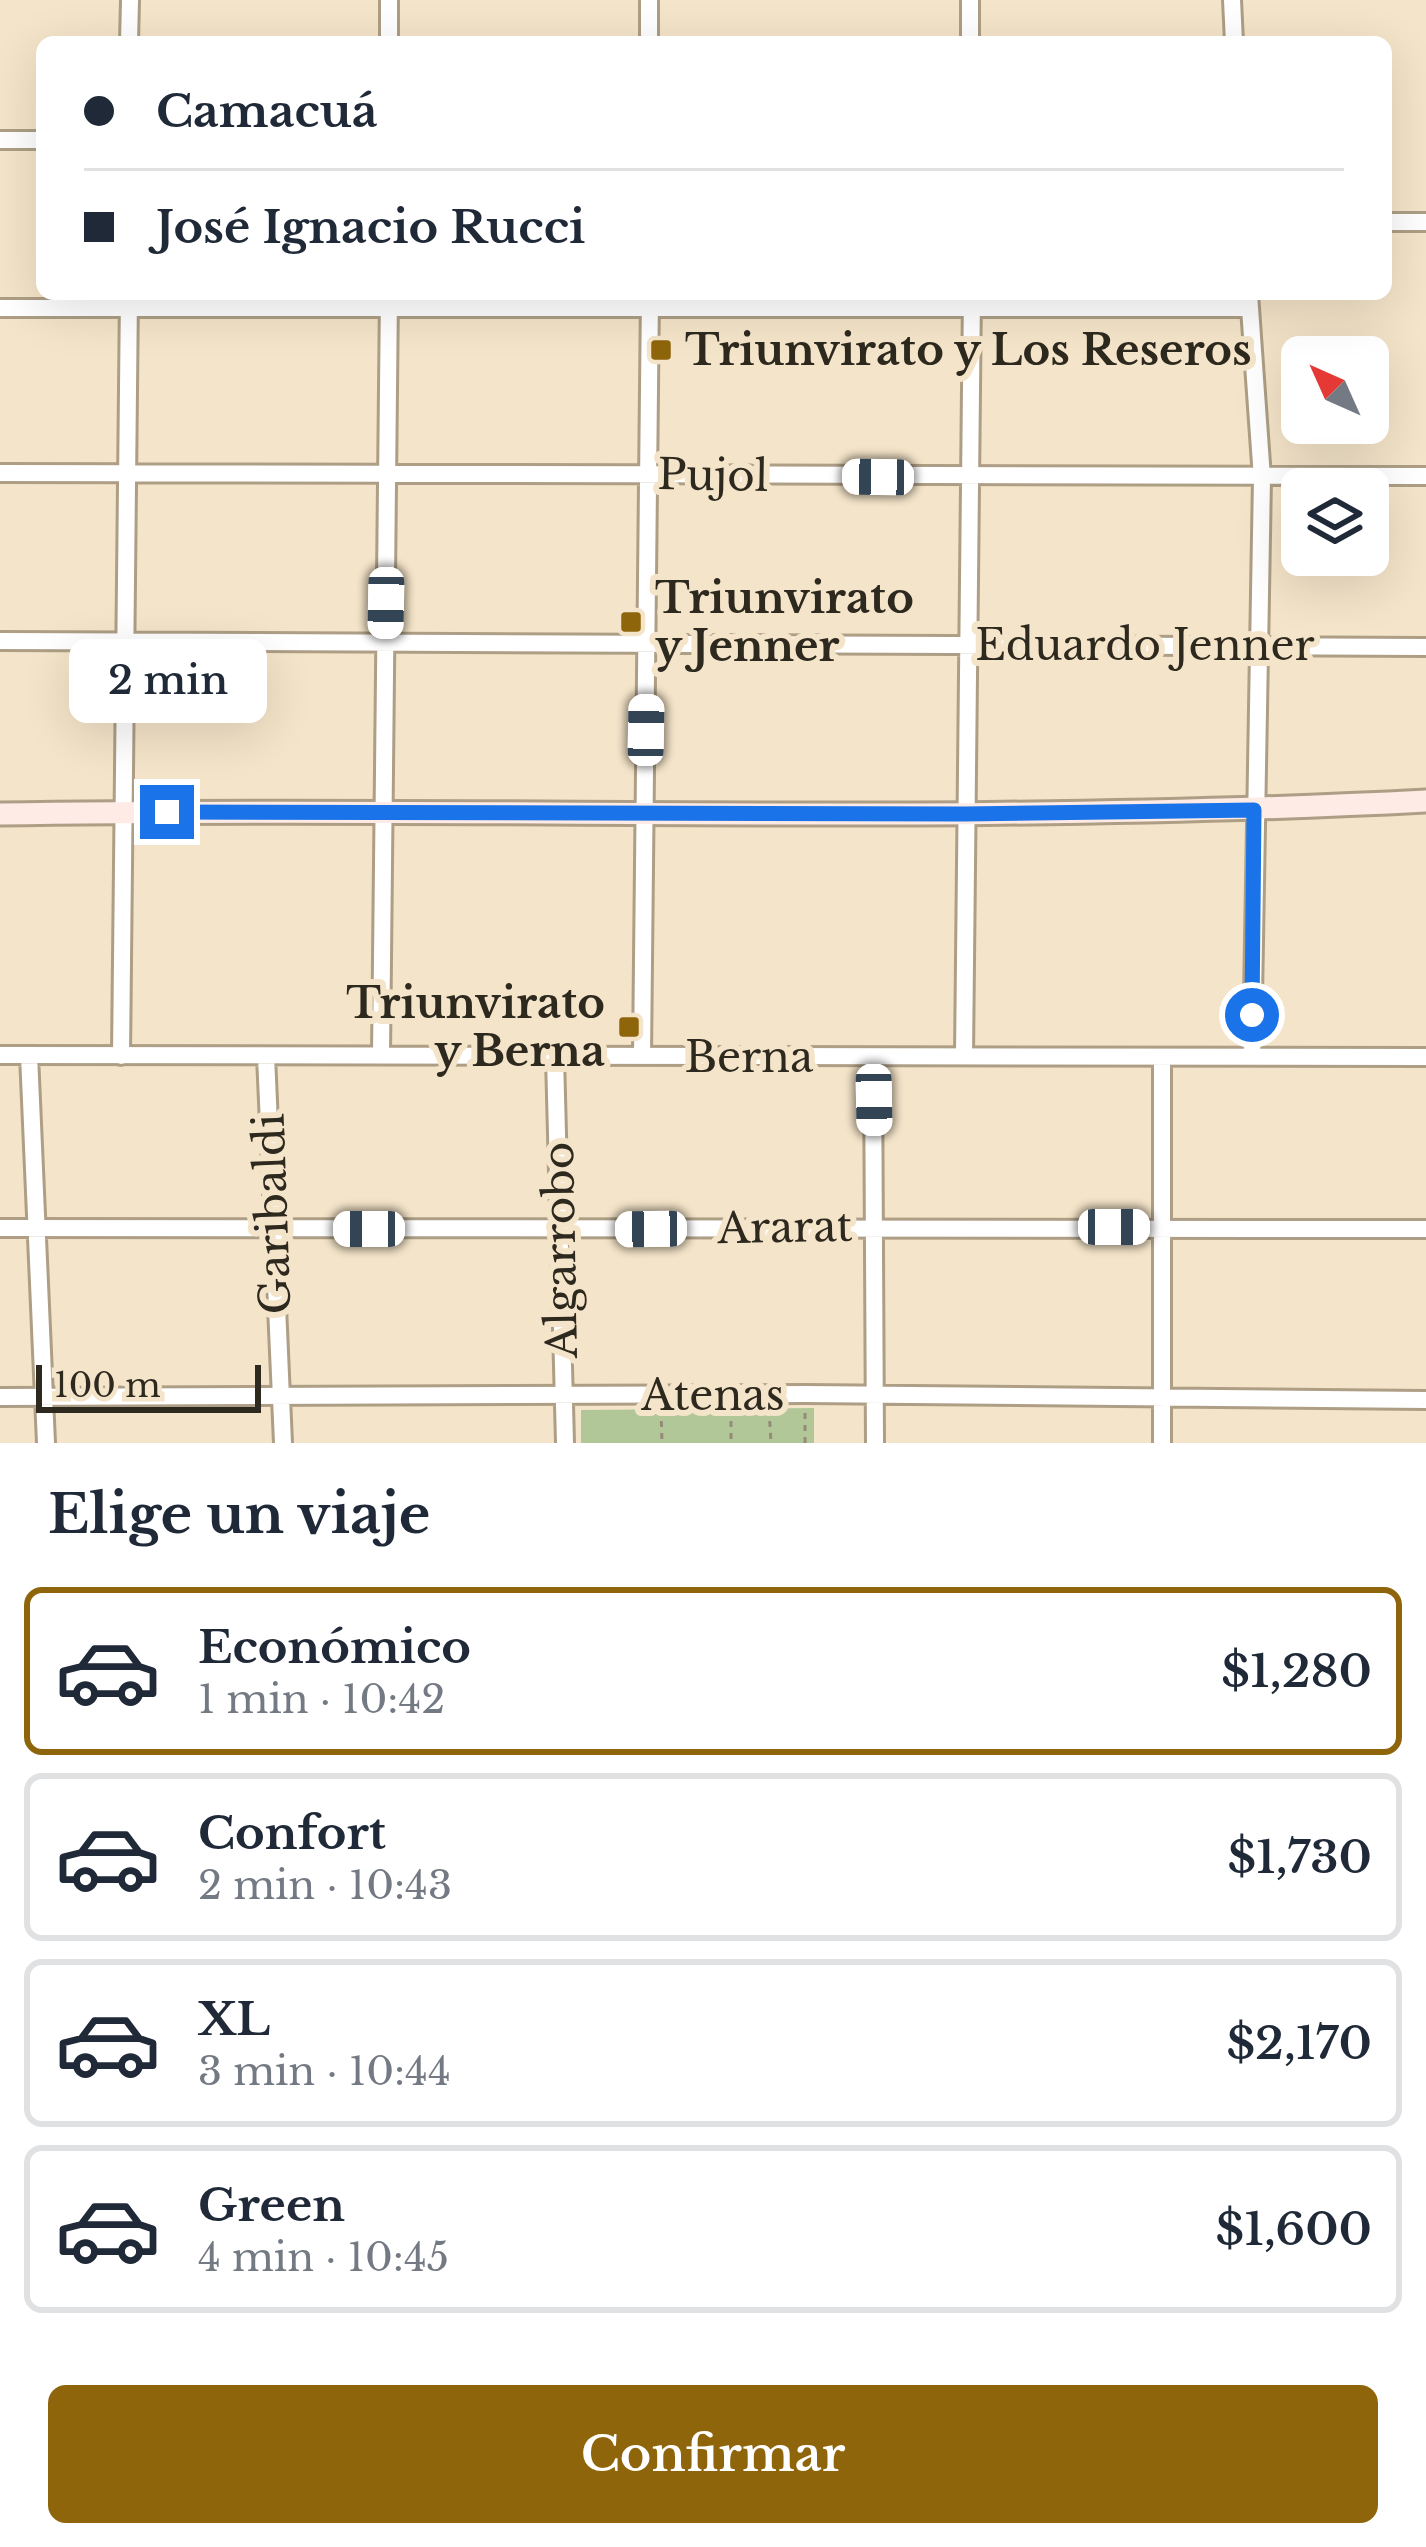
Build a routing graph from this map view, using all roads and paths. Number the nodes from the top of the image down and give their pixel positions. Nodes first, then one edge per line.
1 (130, 0) edge
2 (389, 0) edge
3 (650, 0) edge
4 (970, 0) edge
5 (1232, 0) edge
6 (129, 36) edge
7 (389, 36) edge
8 (650, 36) edge
9 (970, 36) edge
10 (1234, 36) edge
11 (0, 140) edge
12 (36, 140) edge
13 (1392, 222) edge
14 (1426, 222) edge
15 (390, 300) edge
16 (650, 301) edge
17 (1250, 301) edge
18 (129, 302) edge
19 (972, 302) edge
20 (0, 308) edge
21 (0, 473) edge
22 (130, 473) junction
23 (650, 474) junction
24 (388, 475) junction
25 (1426, 476) edge
26 (969, 478) junction
27 (1262, 478) junction
28 (0, 641) edge
29 (128, 641) junction
30 (385, 645) junction
31 (965, 645) junction
32 (1258, 645) junction
33 (648, 646) junction
34 (1426, 646) edge
35 (1426, 801) edge
36 (1254, 810) junction
37 (124, 812) junction
38 (0, 814) edge
39 (645, 814) junction
40 (964, 814) junction
41 (384, 815) junction
42 (0, 1055) edge
43 (29, 1055) junction
44 (381, 1055) junction
45 (121, 1056) junction
46 (266, 1056) junction
47 (642, 1056) junction
48 (964, 1056) junction
49 (1252, 1056) junction
50 (555, 1057) junction
51 (873, 1057) junction
52 (1162, 1057) junction
53 (1426, 1057) edge
54 (875, 1226) junction
55 (0, 1228) edge
56 (35, 1228) junction
57 (273, 1228) junction
58 (1162, 1228) junction
59 (1426, 1229) edge
60 (561, 1230) junction
61 (731, 1394) junction
62 (769, 1394) junction
63 (806, 1394) junction
64 (661, 1395) junction
65 (0, 1396) edge
66 (44, 1396) junction
67 (564, 1396) junction
68 (876, 1396) junction
69 (280, 1397) junction
70 (1162, 1399) junction
71 (1426, 1400) edge
72 (46, 1443) edge
73 (283, 1443) edge
74 (565, 1443) edge
75 (662, 1443) edge
76 (731, 1443) edge
77 (771, 1443) edge
78 (805, 1443) edge
79 (875, 1443) edge
80 (1162, 1443) edge

1 - 6 street
2 - 7 street
3 - 8 street
4 - 9 street
5 - 10 street
11 - 12 street
13 - 14 street
15 - 16 street
15 - 18 street
15 - 24 street
16 - 19 street
16 - 23 street
17 - 19 street
17 - 27 street
18 - 20 street
18 - 22 street
19 - 26 street
21 - 22 street, Pujol
22 - 24 street, Pujol
22 - 29 street
23 - 24 street, Pujol
23 - 26 street, Pujol
23 - 33 street
24 - 30 street
25 - 27 street, Pujol
26 - 27 street, Pujol
26 - 31 street
27 - 32 street
28 - 29 street, Eduardo Jenner
29 - 30 street, Eduardo Jenner
29 - 37 street
30 - 33 street, Eduardo Jenner
30 - 41 street
31 - 32 street, Eduardo Jenner
31 - 33 street, Eduardo Jenner
31 - 40 street
32 - 34 street, Eduardo Jenner
32 - 36 street
33 - 39 street
35 - 36 street
36 - 40 street
36 - 49 street
37 - 38 street
37 - 41 street
37 - 45 street
39 - 40 street
39 - 41 street
39 - 47 street
40 - 48 street
41 - 44 street
42 - 43 street, Berna
43 - 45 street, Berna
43 - 56 street
44 - 46 street, Berna
44 - 50 street, Berna
45 - 46 street, Berna
46 - 57 street, Garibaldi
47 - 50 street, Berna
47 - 51 street, Berna
48 - 51 street, Berna
48 - 52 street, Berna
49 - 52 street, Berna
49 - 53 street, Berna
50 - 60 street, Algarrobo
51 - 54 street
52 - 58 street
54 - 58 street, Ararat
54 - 60 street, Ararat
54 - 68 street
55 - 56 street, Ararat
56 - 57 street, Ararat
56 - 66 street
57 - 60 street, Ararat
57 - 69 street, Garibaldi
58 - 59 street, Ararat
58 - 70 street
60 - 67 street, Algarrobo
61 - 62 street, Atenas
61 - 64 street, Atenas
61 - 76 path
62 - 63 street, Atenas
62 - 77 path
63 - 68 street, Atenas
63 - 78 path
64 - 67 street, Atenas
64 - 75 path
65 - 66 street, Atenas
66 - 69 street, Atenas
66 - 72 street
67 - 69 street, Atenas
67 - 74 street, Algarrobo
68 - 70 street, Atenas
68 - 79 street
69 - 73 street, Garibaldi
70 - 71 street, Atenas
70 - 80 street

